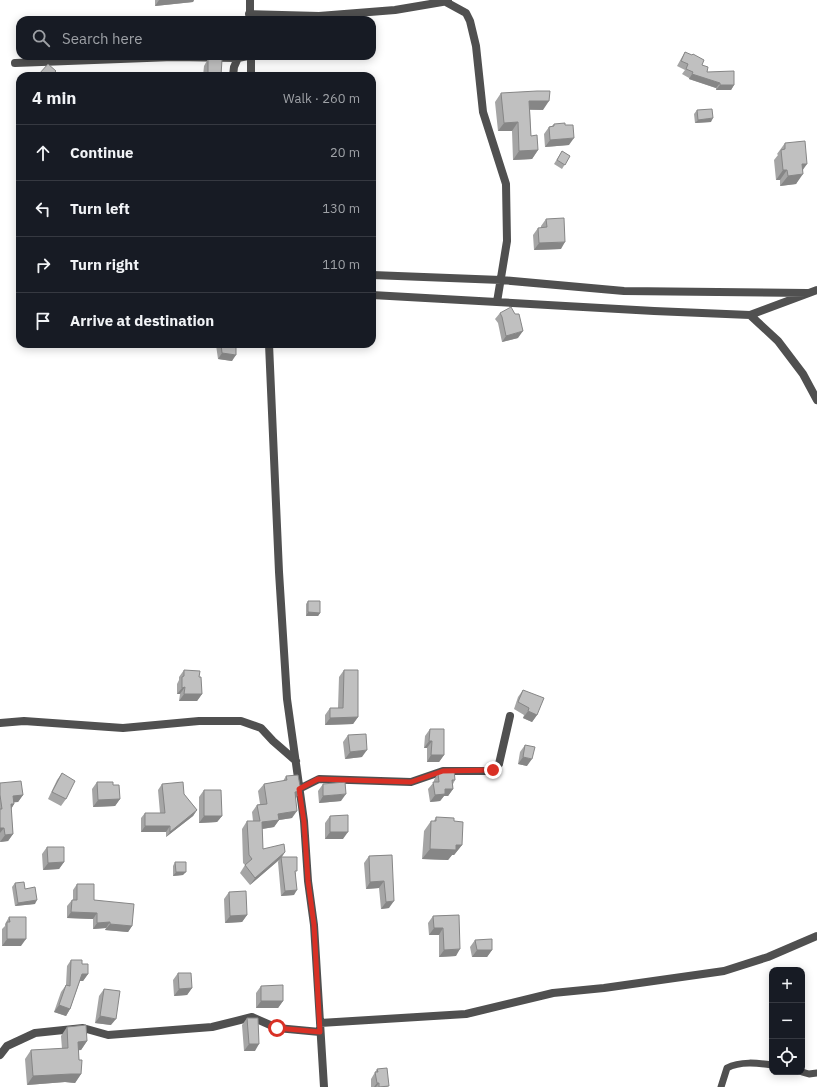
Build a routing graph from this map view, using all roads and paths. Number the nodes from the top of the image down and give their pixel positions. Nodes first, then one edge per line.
1 (250, 0) edge
2 (448, 1) edge
3 (250, 16) edge
4 (319, 16) edge
5 (94, 60) edge
6 (237, 60) edge
7 (249, 60) edge
8 (15, 63) dead end
9 (233, 72) edge
10 (251, 72) edge
11 (376, 275) edge
12 (501, 280) junction
13 (817, 290) edge
14 (809, 293) junction
15 (376, 295) edge
16 (497, 302) junction
17 (750, 315) junction
18 (269, 348) edge
19 (817, 400) edge
20 (510, 716) dead end
21 (0, 723) edge
22 (296, 761) junction
23 (299, 789) junction
24 (817, 936) edge
25 (320, 1023) junction
26 (320, 1032) junction
27 (0, 1055) edge
28 (769, 1065) edge
29 (805, 1073) edge
30 (817, 1073) edge
31 (324, 1087) edge
32 (721, 1087) edge

1 - 3 street
2 - 4 street
2 - 12 street
5 - 8 street
6 - 9 street
7 - 10 street
11 - 12 street
12 - 14 street
12 - 16 street
13 - 14 street
14 - 17 street
15 - 16 street
16 - 17 street
17 - 19 street
18 - 22 street
20 - 23 street
21 - 22 street
22 - 23 street
23 - 25 street
24 - 25 street
25 - 26 street
26 - 27 street
26 - 31 street
28 - 32 lane
29 - 30 lane

